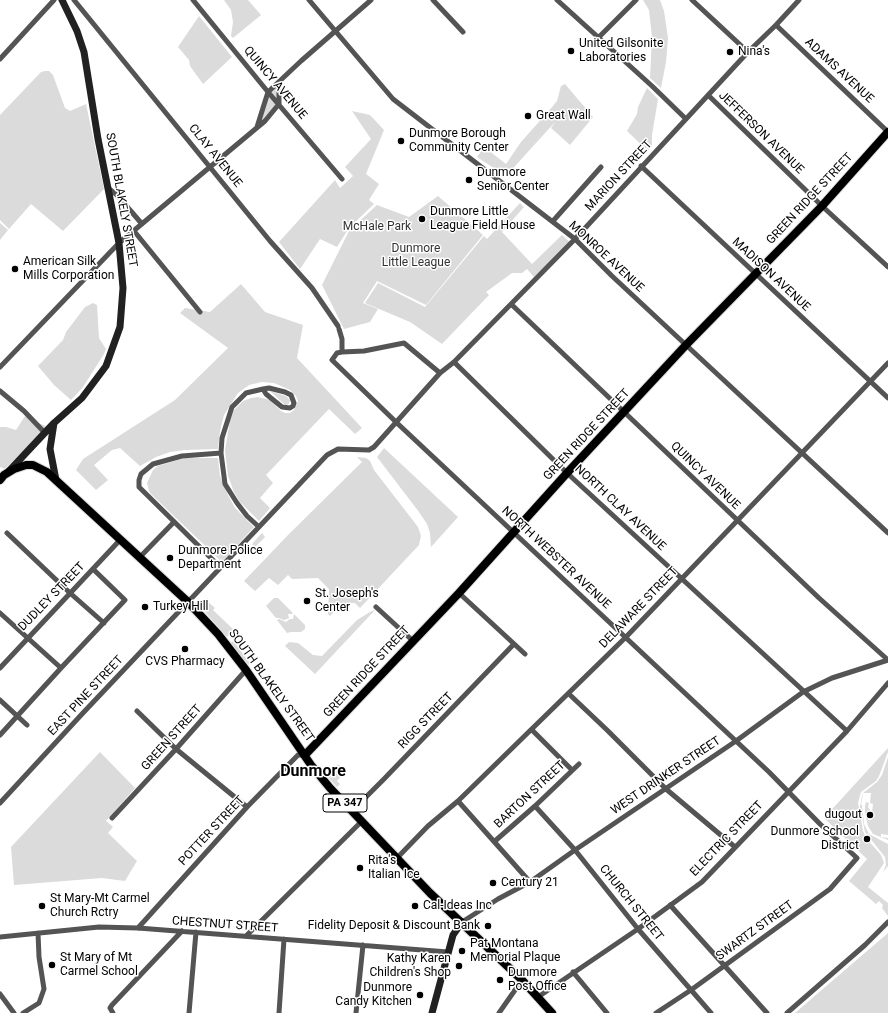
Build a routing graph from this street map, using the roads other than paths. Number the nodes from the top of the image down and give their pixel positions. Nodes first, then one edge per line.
1 (54, 0) edge
2 (62, 0) edge
3 (74, 0) edge
4 (193, 0) edge
5 (309, 0) edge
6 (371, 0) edge
7 (433, 0) edge
8 (557, 0) edge
9 (636, 0) edge
10 (692, 0) edge
11 (799, 0) edge
12 (776, 25) junction
13 (335, 31) junction
14 (463, 32) dead end
15 (599, 37) junction
16 (748, 52) junction
17 (0, 58) edge
18 (279, 82) junction
19 (268, 92) junction
20 (708, 95) junction
21 (279, 104) junction
22 (686, 119) junction
23 (257, 128) junction
24 (888, 132) edge
25 (210, 166) junction
26 (641, 166) junction
27 (601, 168) dead end
28 (342, 179) dead end
29 (107, 187) junction
30 (822, 206) junction
31 (553, 221) junction
32 (142, 224) junction
33 (134, 231) junction
34 (575, 239) junction
35 (118, 243) junction
36 (888, 267) edge
37 (755, 274) junction
38 (511, 304) junction
39 (200, 312) dead end
40 (686, 345) junction
41 (342, 352) junction
42 (454, 362) junction
43 (888, 363) edge
44 (0, 367) edge
45 (440, 373) junction
46 (870, 382) junction
47 (263, 389) junction
48 (0, 391) edge
49 (888, 398) edge
50 (625, 412) junction
51 (54, 423) junction
52 (397, 423) junction
53 (45, 433) junction
54 (369, 450) joint
55 (802, 452) junction
56 (221, 453) junction
57 (567, 473) junction
58 (2, 478) edge
59 (56, 480) junction
60 (738, 520) junction
61 (174, 522) junction
62 (259, 527) junction
63 (888, 532) edge
64 (7, 533) dead end
65 (514, 533) junction
66 (120, 540) junction
67 (139, 558) junction
68 (220, 567) junction
69 (93, 569) junction
70 (682, 578) junction
71 (70, 593) junction
72 (459, 593) junction
73 (188, 602) junction
74 (376, 607) dead end
75 (0, 613) edge
76 (104, 623) junction
77 (626, 637) junction
78 (27, 638) junction
79 (412, 640) junction
80 (513, 645) junction
81 (525, 654) dead end
82 (888, 660) edge
83 (0, 668) edge
84 (61, 668) junction
85 (246, 670) junction
86 (888, 683) edge
87 (803, 692) junction
88 (569, 694) junction
89 (0, 700) edge
90 (137, 711) dead end
91 (18, 716) junction
92 (27, 725) dead end
93 (532, 730) junction
94 (847, 731) junction
95 (0, 735) edge
96 (736, 741) junction
97 (176, 749) junction
98 (305, 755) junction
99 (579, 764) dead end
100 (572, 770) junction
101 (666, 789) junction
102 (788, 791) junction
103 (458, 801) junction
104 (0, 803) edge
105 (535, 806) junction
106 (247, 807) junction
107 (352, 811) junction
108 (112, 818) dead end
109 (362, 821) junction
110 (495, 842) junction
111 (735, 847) junction
112 (575, 850) junction
113 (397, 858) junction
114 (857, 858) joint
115 (530, 882) junction
116 (670, 905) junction
117 (462, 922) junction
118 (888, 922) edge
119 (138, 928) junction
120 (638, 929) junction
121 (182, 931) junction
122 (196, 932) junction
123 (38, 933) junction
124 (0, 936) edge
125 (246, 936) junction
126 (284, 939) junction
127 (363, 945) junction
128 (448, 952) junction
129 (724, 965) junction
130 (573, 972) junction
131 (522, 980) junction
132 (691, 990) junction
133 (0, 994) edge
134 (538, 997) junction
135 (112, 1012) edge
136 (14, 1013) edge
137 (24, 1013) edge
138 (189, 1013) edge
139 (279, 1013) edge
140 (356, 1013) edge
141 (432, 1013) edge
142 (499, 1013) edge
143 (552, 1013) edge
144 (607, 1013) edge
145 (656, 1013) edge
146 (711, 1013) edge
147 (767, 1013) edge
148 (787, 1013) edge

1 - 17 street
2 - 29 main road, SOUTH BLAKELY STREET
3 - 25 street, CLAY AVENUE
4 - 19 street, QUINCY AVENUE
5 - 13 street, MONROE AVENUE
6 - 13 street
7 - 14 street
8 - 15 street
9 - 15 street
10 - 16 street
11 - 12 street, MARION STREET
12 - 16 street, MARION STREET
12 - 24 street, ADAMS AVENUE
13 - 18 street
13 - 31 street, MONROE AVENUE
15 - 22 street
16 - 20 street, MARION STREET
18 - 19 street
18 - 21 street
19 - 21 street, QUINCY AVENUE
19 - 23 street
20 - 22 street, MARION STREET
20 - 30 street, JEFFERSON AVENUE
21 - 23 street
21 - 28 street, QUINCY AVENUE
22 - 26 street, MARION STREET
23 - 25 street
24 - 30 main road, GREEN RIDGE STREET
25 - 32 street
25 - 41 street, CLAY AVENUE
26 - 34 street, MARION STREET
26 - 37 street, MADISON AVENUE
27 - 31 street
29 - 32 street
29 - 35 main road, SOUTH BLAKELY STREET
30 - 36 street, JEFFERSON AVENUE
30 - 37 main road, GREEN RIDGE STREET
31 - 34 street, MONROE AVENUE
32 - 33 street
33 - 35 street
33 - 39 street
34 - 38 street, MARION STREET
34 - 40 street, MONROE AVENUE
35 - 44 street
35 - 51 main road, SOUTH BLAKELY STREET
37 - 40 main road, GREEN RIDGE STREET
37 - 46 street, MADISON AVENUE
38 - 42 street, MARION STREET
38 - 50 street, QUINCY AVENUE
40 - 50 main road, GREEN RIDGE STREET
40 - 55 street, MONROE AVENUE
41 - 45 street
41 - 52 street, NORTH WEBSTER AVENUE
42 - 45 street, MARION STREET
42 - 57 street, NORTH CLAY AVENUE
43 - 46 street, DELAWARE STREET
45 - 52 street, MARION STREET
46 - 49 street, MADISON AVENUE
46 - 55 street, DELAWARE STREET
47 - 47 street
47 - 56 street
48 - 53 street
50 - 57 main road, GREEN RIDGE STREET
50 - 60 street, QUINCY AVENUE
51 - 53 main road, SOUTH BLAKELY STREET
51 - 59 main road
52 - 54 street, MARION STREET
52 - 65 street, NORTH WEBSTER AVENUE
53 - 58 main road, SOUTH BLAKELY STREET
54 - 62 street, EAST PINE STREET
55 - 60 street, DELAWARE STREET
55 - 63 street, MONROE AVENUE
56 - 61 street
56 - 62 street
57 - 65 main road, GREEN RIDGE STREET
57 - 70 street, NORTH CLAY AVENUE
58 - 59 main road, SOUTH BLAKELY STREET
59 - 66 main road, SOUTH BLAKELY STREET
60 - 70 street, DELAWARE STREET
60 - 82 street, QUINCY AVENUE
61 - 67 street
61 - 68 street
62 - 68 street, EAST PINE STREET
64 - 71 street
65 - 72 main road, GREEN RIDGE STREET
65 - 77 street, NORTH WEBSTER AVENUE
66 - 67 main road, SOUTH BLAKELY STREET
66 - 69 street, DUDLEY STREET
67 - 73 main road, SOUTH BLAKELY STREET
68 - 73 street, EAST PINE STREET
69 - 71 street, DUDLEY STREET
69 - 76 street
70 - 77 street, DELAWARE STREET
70 - 87 street, NORTH CLAY AVENUE
71 - 76 street
71 - 78 street, DUDLEY STREET
72 - 79 main road, GREEN RIDGE STREET
72 - 80 street
73 - 85 main road, SOUTH BLAKELY STREET
73 - 104 street, EAST PINE STREET
74 - 79 street
75 - 78 street
76 - 84 street
77 - 88 street, DELAWARE STREET
77 - 96 street, NORTH WEBSTER AVENUE
78 - 83 street, DUDLEY STREET
78 - 84 street
79 - 98 main road, GREEN RIDGE STREET
80 - 81 street
80 - 107 street, RIGG STREET
82 - 87 street, WEST DRINKER STREET
84 - 91 street
85 - 97 street, GREEN STREET
85 - 98 main road, SOUTH BLAKELY STREET
86 - 94 street, ELECTRIC STREET
87 - 94 street, NORTH CLAY AVENUE
87 - 96 street, WEST DRINKER STREET
88 - 93 street, DELAWARE STREET
88 - 101 street
89 - 91 street
90 - 97 street
91 - 92 street
91 - 95 street
93 - 100 street
93 - 103 street, DELAWARE STREET
94 - 102 street, ELECTRIC STREET
96 - 101 street, WEST DRINKER STREET
96 - 102 street, NORTH WEBSTER AVENUE
97 - 106 street
97 - 108 street, GREEN STREET
98 - 106 street, POTTER STREET
98 - 107 main road, SOUTH BLAKELY STREET / PA 347
99 - 100 street, BARTON STREET
100 - 105 street, BARTON STREET
101 - 111 street
101 - 112 street, WEST DRINKER STREET
102 - 111 street, ELECTRIC STREET
102 - 114 street, NORTH WEBSTER AVENUE
103 - 110 street
103 - 113 street, DELAWARE STREET
105 - 110 street, BARTON STREET
105 - 112 street, CHURCH STREET
106 - 119 street, POTTER STREET
107 - 109 main road, SOUTH BLAKELY STREET / PA 347
109 - 113 main road, SOUTH BLAKELY STREET / PA 347
109 - 125 street
110 - 115 street
111 - 116 street, ELECTRIC STREET
112 - 115 street, WEST DRINKER STREET
112 - 120 street, CHURCH STREET
113 - 117 main road, SOUTH BLAKELY STREET / PA 347
114 - 129 street, SWARTZ STREET
115 - 117 street, WEST DRINKER STREET
116 - 120 street, ELECTRIC STREET
116 - 129 street
117 - 128 main road
117 - 131 main road, PA 347
118 - 148 street
119 - 121 street, CHESTNUT STREET
119 - 123 street, CHESTNUT STREET
120 - 130 street, ELECTRIC STREET
120 - 132 street, CHURCH STREET
121 - 122 street, CHESTNUT STREET
121 - 135 street
122 - 125 street, CHESTNUT STREET
122 - 138 street
123 - 124 street, CHESTNUT STREET
123 - 137 street
125 - 126 street, CHESTNUT STREET
126 - 127 street, CHESTNUT STREET
126 - 139 street
127 - 128 street, CHESTNUT STREET
127 - 140 street
128 - 141 main road
129 - 132 street, SWARTZ STREET
129 - 147 street
130 - 134 street, ELECTRIC STREET
130 - 144 street
131 - 134 main road, PA 347
131 - 142 street
132 - 145 street, SWARTZ STREET
132 - 146 street, CHURCH STREET
133 - 136 street
134 - 143 main road, PA 347

